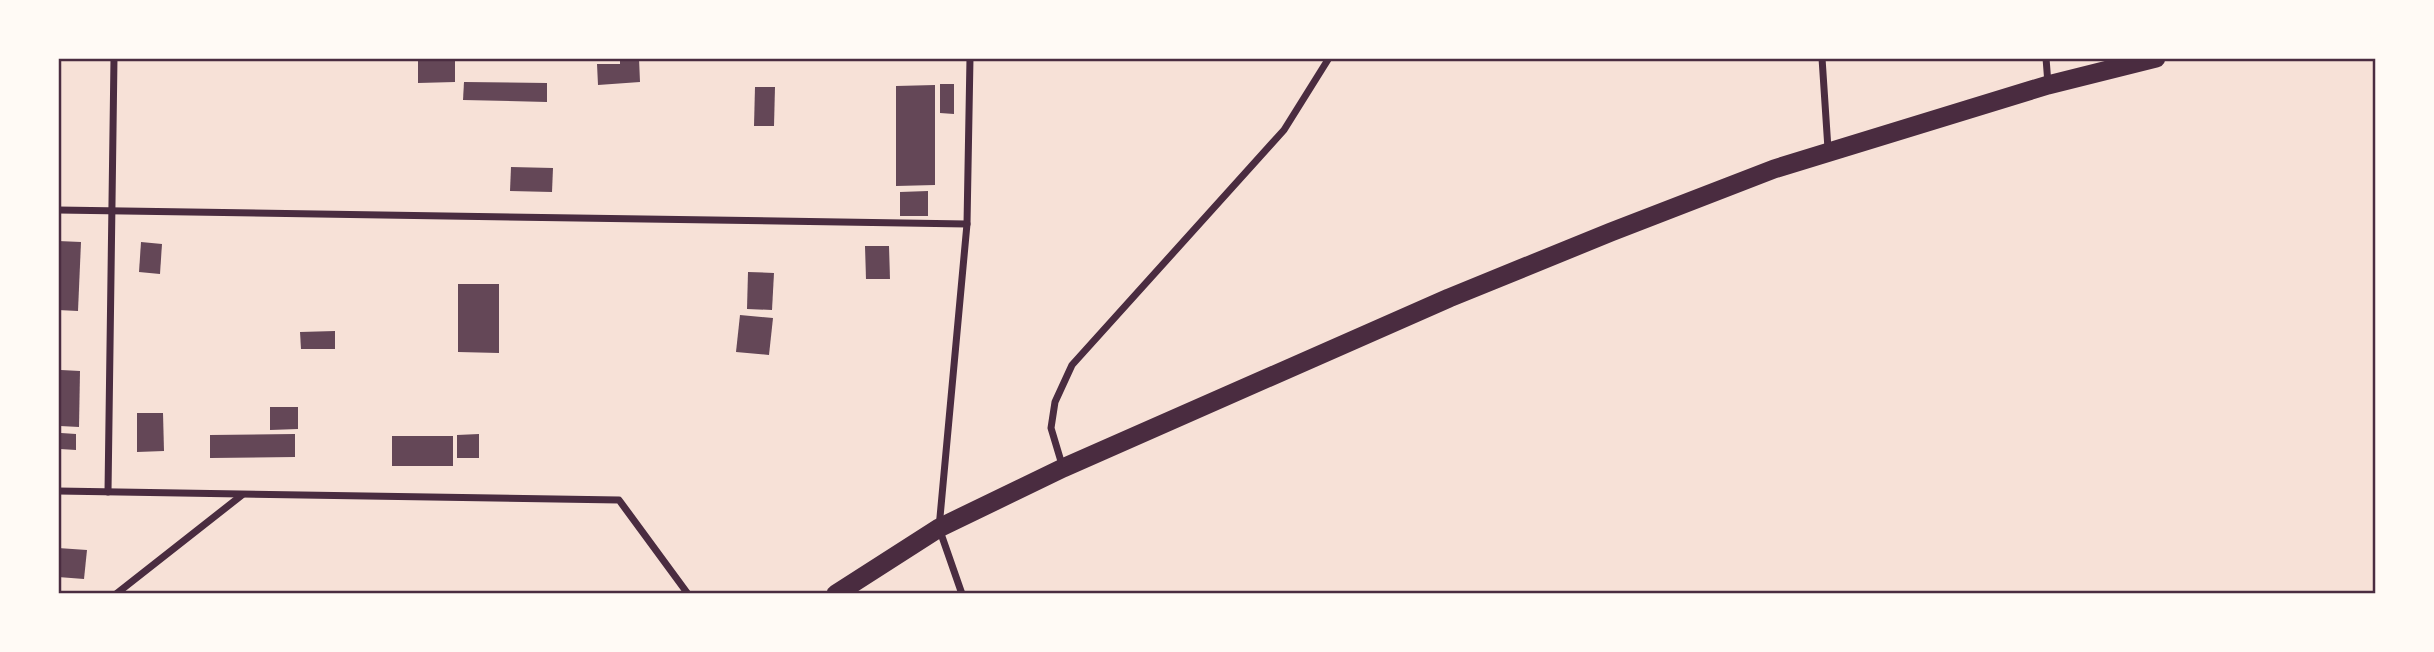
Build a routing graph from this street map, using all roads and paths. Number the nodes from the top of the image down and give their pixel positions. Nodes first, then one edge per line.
1 (114, 58) edge
2 (970, 58) edge
3 (1329, 58) edge
4 (1822, 58) edge
5 (2046, 58) edge
6 (2156, 58) edge
7 (2048, 85) junction
8 (1829, 153) junction
9 (58, 210) edge
10 (112, 211) junction
11 (967, 224) junction
12 (1063, 468) junction
13 (58, 491) edge
14 (107, 492) junction
15 (243, 494) junction
16 (939, 528) junction
17 (117, 594) edge
18 (688, 594) edge
19 (836, 594) edge
20 (962, 594) edge

1 - 10 street
2 - 11 street
3 - 12 street
4 - 8 street
5 - 7 street
6 - 7 highway
7 - 8 highway
8 - 12 highway
9 - 10 street
10 - 11 street
10 - 14 street
11 - 16 street
12 - 16 highway
13 - 14 street
14 - 15 street
15 - 17 street
15 - 18 street
16 - 19 highway
16 - 20 street

